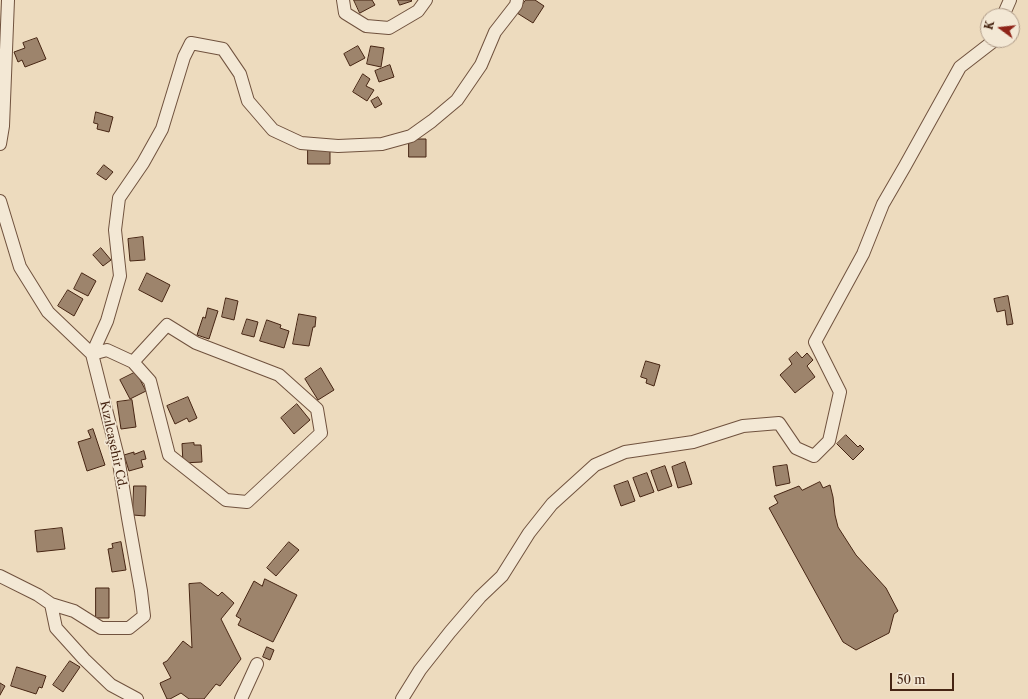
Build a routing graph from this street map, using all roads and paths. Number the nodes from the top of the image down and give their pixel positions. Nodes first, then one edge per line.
1 (8, 0) edge
2 (343, 0) edge
3 (426, 0) edge
4 (517, 0) edge
5 (985, 48) edge
6 (0, 144) edge
7 (0, 201) edge
8 (92, 354) junction
9 (133, 362) junction
10 (0, 576) edge
11 (51, 604) junction
12 (257, 664) dead end
13 (137, 699) edge
14 (241, 699) edge
15 (402, 699) edge

1 - 6 street
2 - 3 street
4 - 8 street
5 - 15 street
7 - 8 street
8 - 9 street
8 - 11 street, Kızılcaşehir Cd.
9 - 9 street
10 - 11 street
11 - 13 street
12 - 14 street

